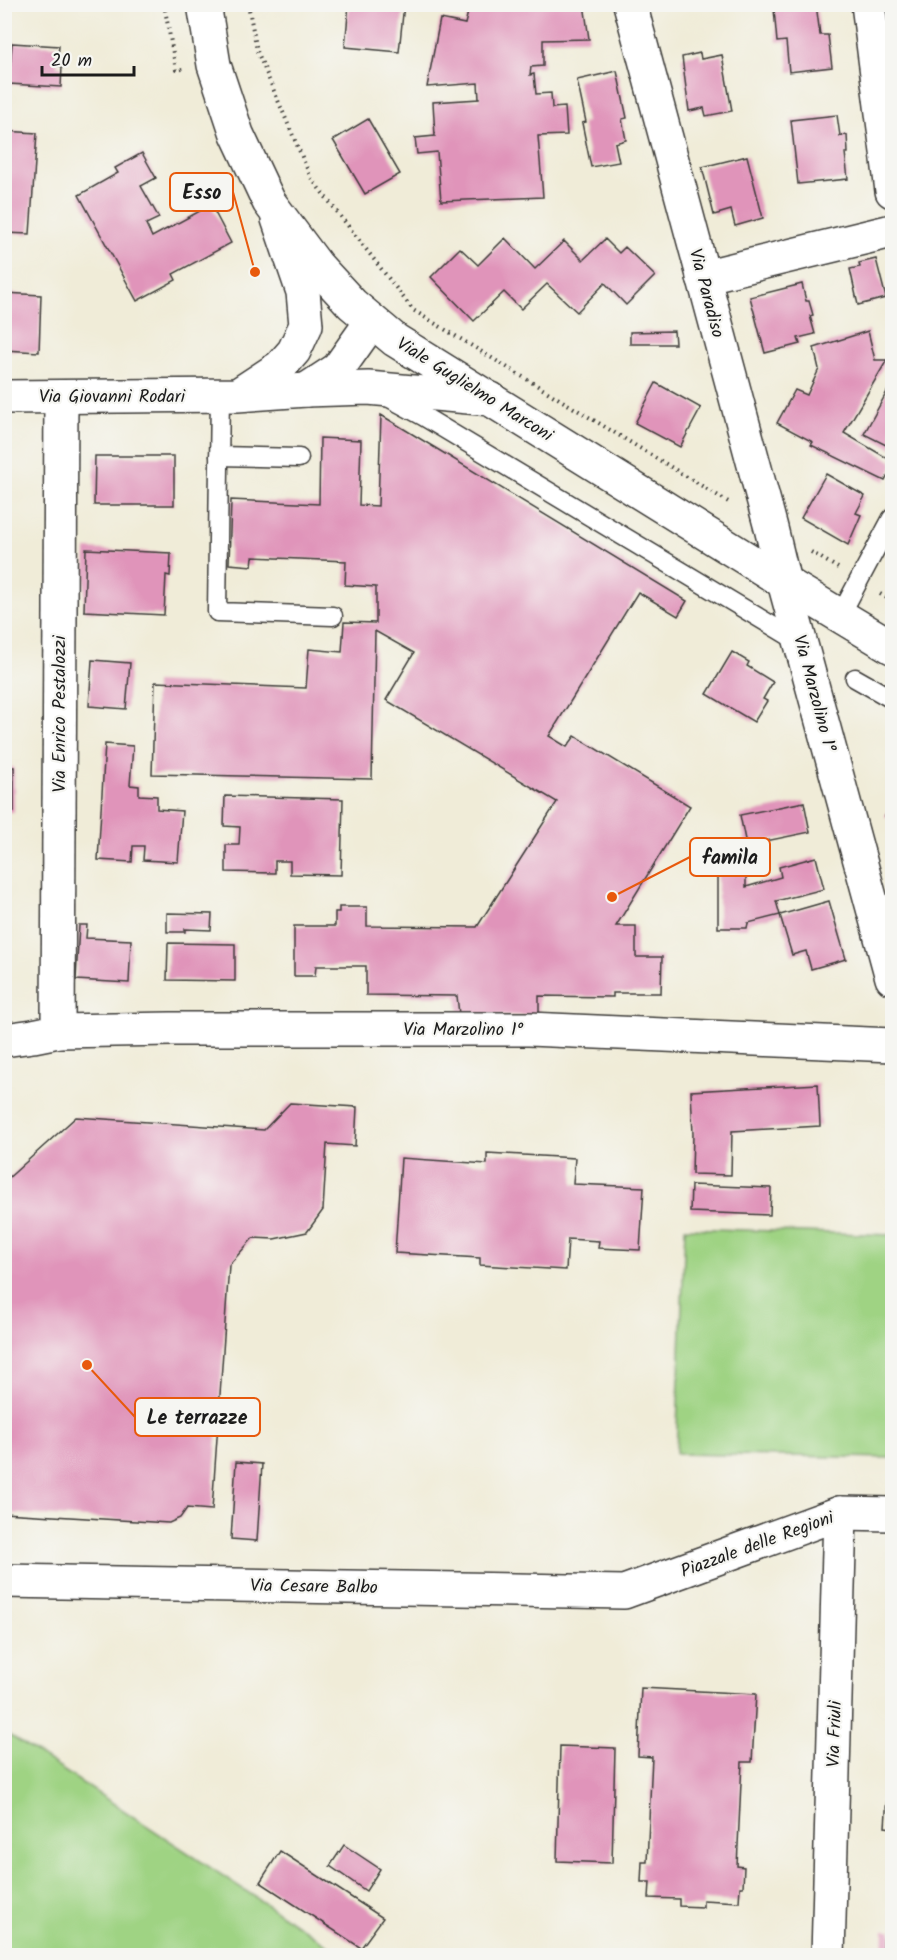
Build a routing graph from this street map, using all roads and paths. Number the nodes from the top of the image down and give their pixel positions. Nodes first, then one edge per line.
1 (204, 4) edge
2 (248, 4) edge
3 (630, 4) edge
4 (868, 4) edge
5 (892, 191) edge
6 (274, 208) junction
7 (892, 231) edge
8 (703, 277) junction
9 (372, 321) junction
10 (371, 388) junction
11 (306, 390) junction
12 (228, 395) junction
13 (4, 397) edge
14 (61, 397) junction
15 (491, 399) junction
16 (219, 456) junction
17 (299, 458) dead end
18 (730, 503) dead end
19 (892, 518) edge
20 (771, 528) junction
21 (858, 581) junction
22 (784, 582) junction
23 (892, 601) edge
24 (333, 616) dead end
25 (840, 616) junction
26 (802, 644) junction
27 (892, 647) edge
28 (855, 678) dead end
29 (892, 699) edge
30 (892, 978) edge
31 (32, 1036) edge
32 (892, 1045) edge
33 (4, 1053) edge
34 (840, 1513) junction
35 (892, 1514) edge
36 (4, 1581) edge
37 (624, 1592) joint
38 (828, 1956) edge

1 - 6 street, Viale Guglielmo Marconi
2 - 18 path
3 - 8 street, Via Paradiso
4 - 5 street
6 - 9 street, Viale Guglielmo Marconi
6 - 12 street
7 - 8 street
8 - 20 street, Via Paradiso
9 - 11 street
9 - 15 street, Viale Guglielmo Marconi
10 - 11 street, Via Giovanni Rodari
10 - 15 street, Via Giovanni Rodari
10 - 26 lane
11 - 12 street, Via Giovanni Rodari
12 - 14 street, Via Giovanni Rodari
12 - 16 lane
13 - 14 street, Via Giovanni Rodari
14 - 31 street, Via Enrico Pestalozzi
15 - 22 street, Viale Guglielmo Marconi
16 - 17 lane
16 - 24 lane
19 - 21 lane
20 - 21 path
20 - 22 street, Via Paradiso
21 - 23 path
21 - 25 lane
22 - 25 street, Viale Guglielmo Marconi
22 - 26 street, Via Marzolino 1°
25 - 27 street, Viale Guglielmo Marconi
26 - 30 street, Via Marzolino 1°
28 - 29 lane
31 - 32 street, Via Marzolino 1°
31 - 33 street, Via Marzolino 1°
34 - 35 street, Piazzale delle Regioni
34 - 37 street, Piazzale delle Regioni
34 - 38 street, Via Friuli
36 - 37 street, Via Cesare Balbo

